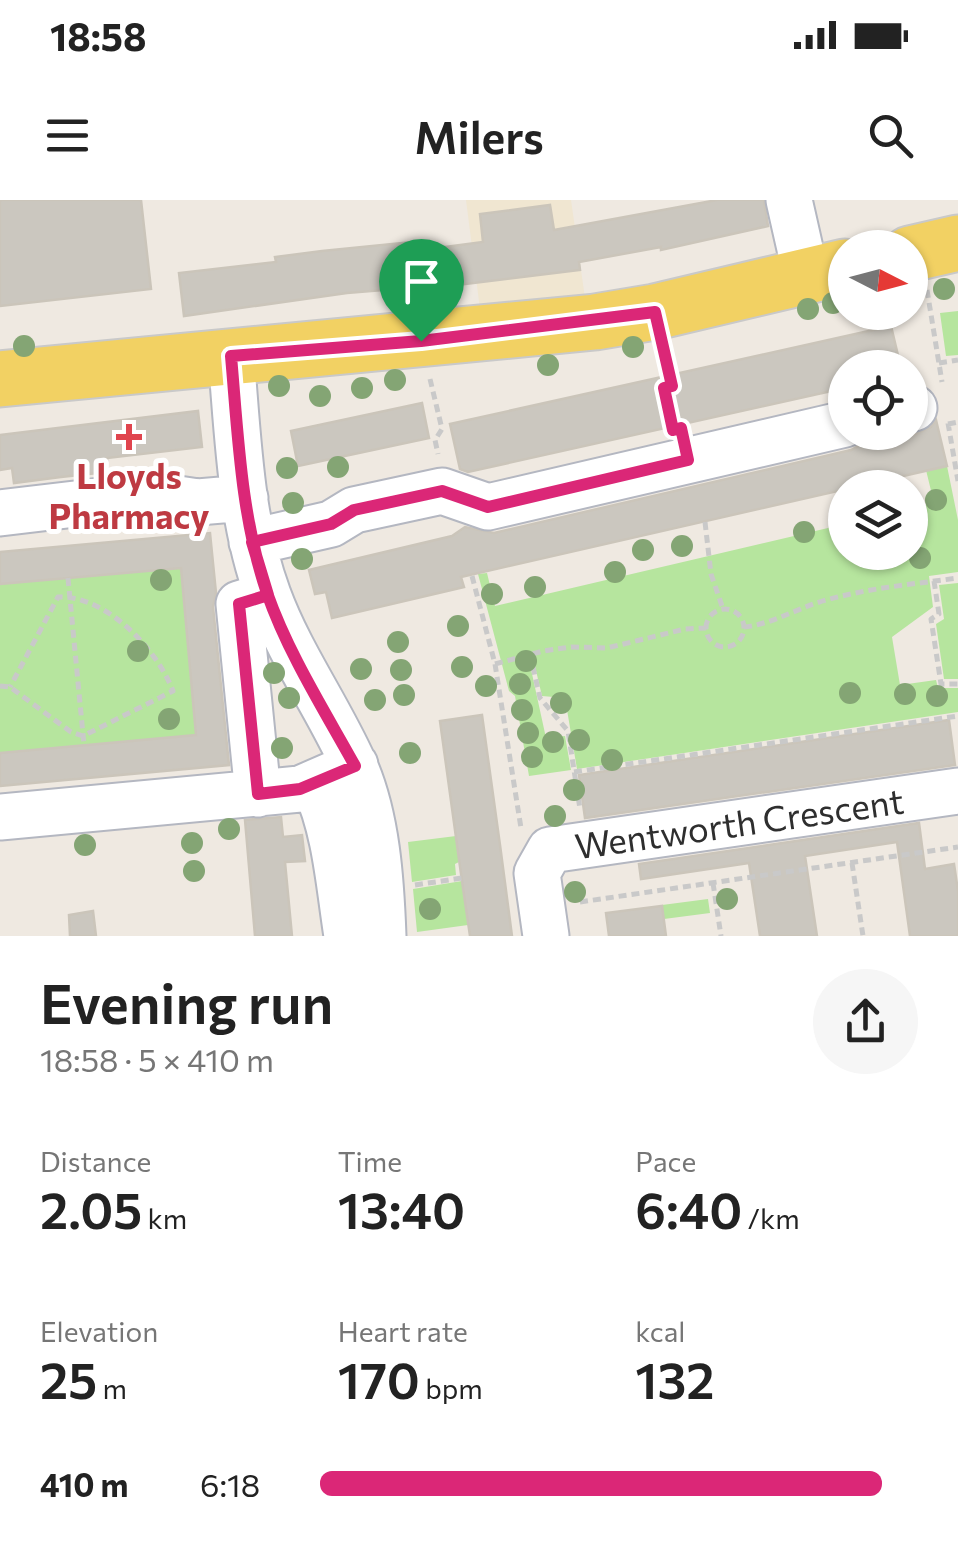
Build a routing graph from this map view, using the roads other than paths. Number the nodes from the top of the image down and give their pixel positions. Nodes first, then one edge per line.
1 (790, 200) edge
2 (825, 271) edge
3 (231, 356) junction
4 (0, 379) edge
5 (828, 428) edge
6 (244, 498) junction
7 (0, 514) edge
8 (252, 542) junction
9 (268, 595) junction
10 (355, 766) junction
11 (314, 784) junction
12 (958, 791) edge
13 (258, 794) junction
14 (0, 818) edge
15 (544, 922) edge
16 (347, 936) edge
17 (384, 936) edge

1 - 2 street
2 - 3 main road
3 - 4 main road
3 - 6 street
5 - 8 street
6 - 7 street
6 - 8 street
8 - 9 street
9 - 10 street
9 - 13 street
10 - 11 street
10 - 17 street
11 - 13 street
11 - 16 street
12 - 15 street, Wentworth Crescent
13 - 14 street

